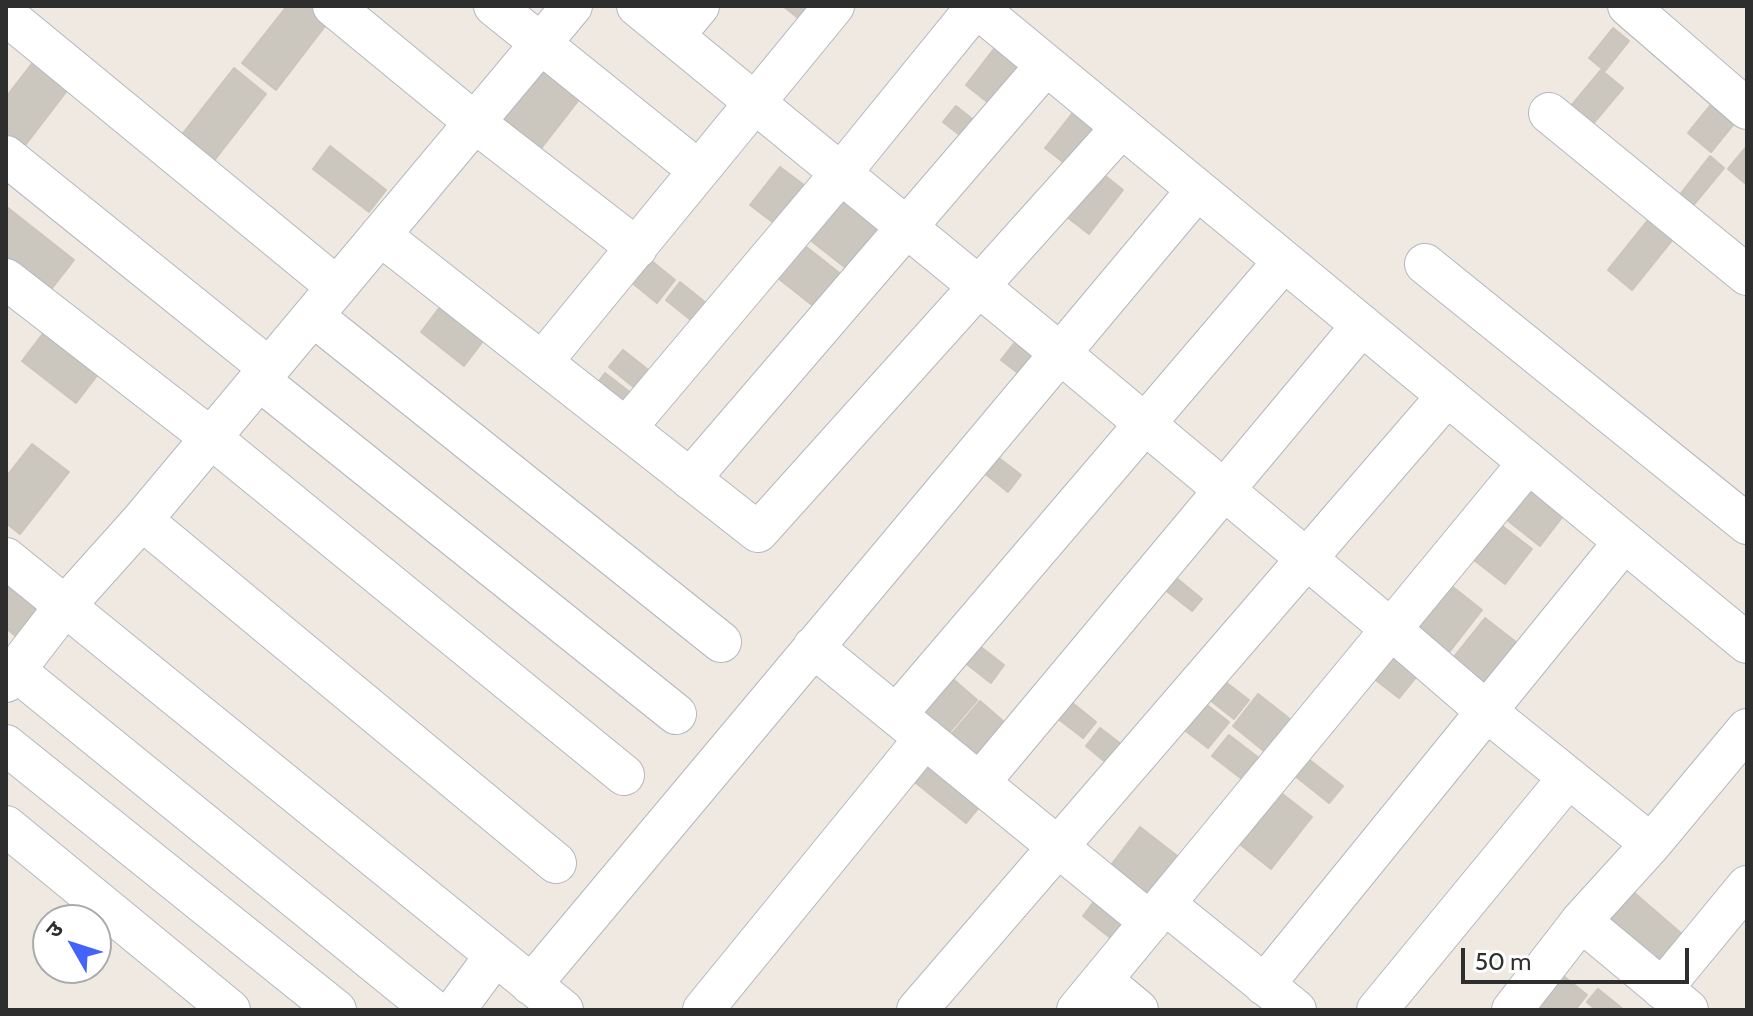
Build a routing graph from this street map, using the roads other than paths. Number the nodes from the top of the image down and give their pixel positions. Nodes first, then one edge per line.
1 (333, 6) edge
2 (494, 6) edge
3 (572, 6) edge
4 (637, 6) edge
5 (699, 6) edge
6 (834, 6) edge
7 (976, 6) edge
8 (1628, 6) edge
9 (6, 15) edge
10 (674, 36) junction
11 (540, 44) junction
12 (1046, 65) junction
13 (1742, 93) edge
14 (755, 102) junction
15 (1549, 113) dead end
16 (474, 122) junction
17 (1122, 127) junction
18 (6, 156) edge
19 (698, 170) junction
20 (841, 173) junction
21 (1197, 190) junction
22 (907, 227) junction
23 (380, 235) junction
24 (637, 248) junction
25 (1284, 261) junction
26 (1425, 264) dead end
27 (1747, 275) edge
28 (6, 279) edge
29 (979, 286) junction
30 (325, 301) junction
31 (1362, 325) junction
32 (1060, 353) junction
33 (542, 362) junction
34 (264, 374) junction
35 (1447, 396) junction
36 (1143, 423) junction
37 (626, 428) junction
38 (211, 438) junction
39 (1528, 463) junction
40 (690, 479) junction
41 (1224, 490) junction
42 (142, 520) junction
43 (1747, 524) edge
44 (1624, 542) junction
45 (6, 558) edge
46 (1305, 558) junction
47 (64, 607) junction
48 (1392, 630) junction
49 (721, 642) dead end
50 (1747, 643) edge
51 (813, 647) junction
52 (11, 676) edge
53 (1486, 711) junction
54 (676, 714) dead end
55 (911, 726) junction
56 (1747, 729) edge
57 (6, 745) edge
58 (624, 775) dead end
59 (1568, 778) junction
60 (980, 782) junction
61 (6, 826) edge
62 (1651, 844) junction
63 (1058, 846) junction
64 (556, 863) dead end
65 (1747, 886) edge
66 (1157, 913) junction
67 (1581, 921) junction
68 (494, 957) junction
69 (531, 985) junction
70 (1264, 985) junction
71 (1090, 995) edge
72 (1675, 999) edge
73 (230, 1010) edge
74 (336, 1010) edge
75 (433, 1010) edge
76 (455, 1010) edge
77 (563, 1010) edge
78 (703, 1010) edge
79 (917, 1010) edge
80 (1138, 1010) edge
81 (1296, 1010) edge
82 (1377, 1010) edge
83 (1512, 1010) edge

1 - 16 street
2 - 11 street
3 - 11 street
4 - 10 street
5 - 10 street
6 - 14 street
7 - 12 street
7 - 20 street
8 - 13 street
9 - 30 street
10 - 14 street
11 - 16 street
11 - 19 street
12 - 17 street
12 - 22 street
14 - 19 street
14 - 20 street
15 - 27 street
16 - 23 street
16 - 24 street
17 - 21 street
17 - 29 street
18 - 34 street
19 - 24 street
20 - 22 street
20 - 37 street
21 - 25 street
21 - 32 street
22 - 29 street
22 - 40 street
23 - 30 street
23 - 33 street
24 - 33 street
25 - 31 street
25 - 36 street
26 - 43 street
28 - 38 street
29 - 32 street
29 - 40 street
30 - 34 street
30 - 49 street
31 - 35 street
31 - 41 street
32 - 36 street
32 - 51 street
33 - 37 street
34 - 38 street
34 - 54 street
35 - 39 street
35 - 46 street
36 - 41 street
36 - 55 street
37 - 40 street
38 - 42 street
38 - 58 street
39 - 44 street
39 - 48 street
41 - 46 street
41 - 60 street
42 - 47 street
42 - 64 street
44 - 50 street
44 - 53 street
45 - 47 street
46 - 48 street
46 - 63 street
47 - 52 street
47 - 68 street
48 - 53 street
48 - 66 street
51 - 55 street
51 - 69 street
52 - 75 street
53 - 59 street
53 - 70 street
55 - 60 street
55 - 78 street
56 - 62 street
57 - 74 street
59 - 62 street
59 - 82 street
60 - 63 street
61 - 73 street
62 - 67 street
63 - 66 street
63 - 79 street
65 - 72 street
66 - 70 street
66 - 71 street
67 - 72 street
67 - 83 street
68 - 69 street
68 - 76 street
69 - 77 street
70 - 81 street
71 - 80 street

